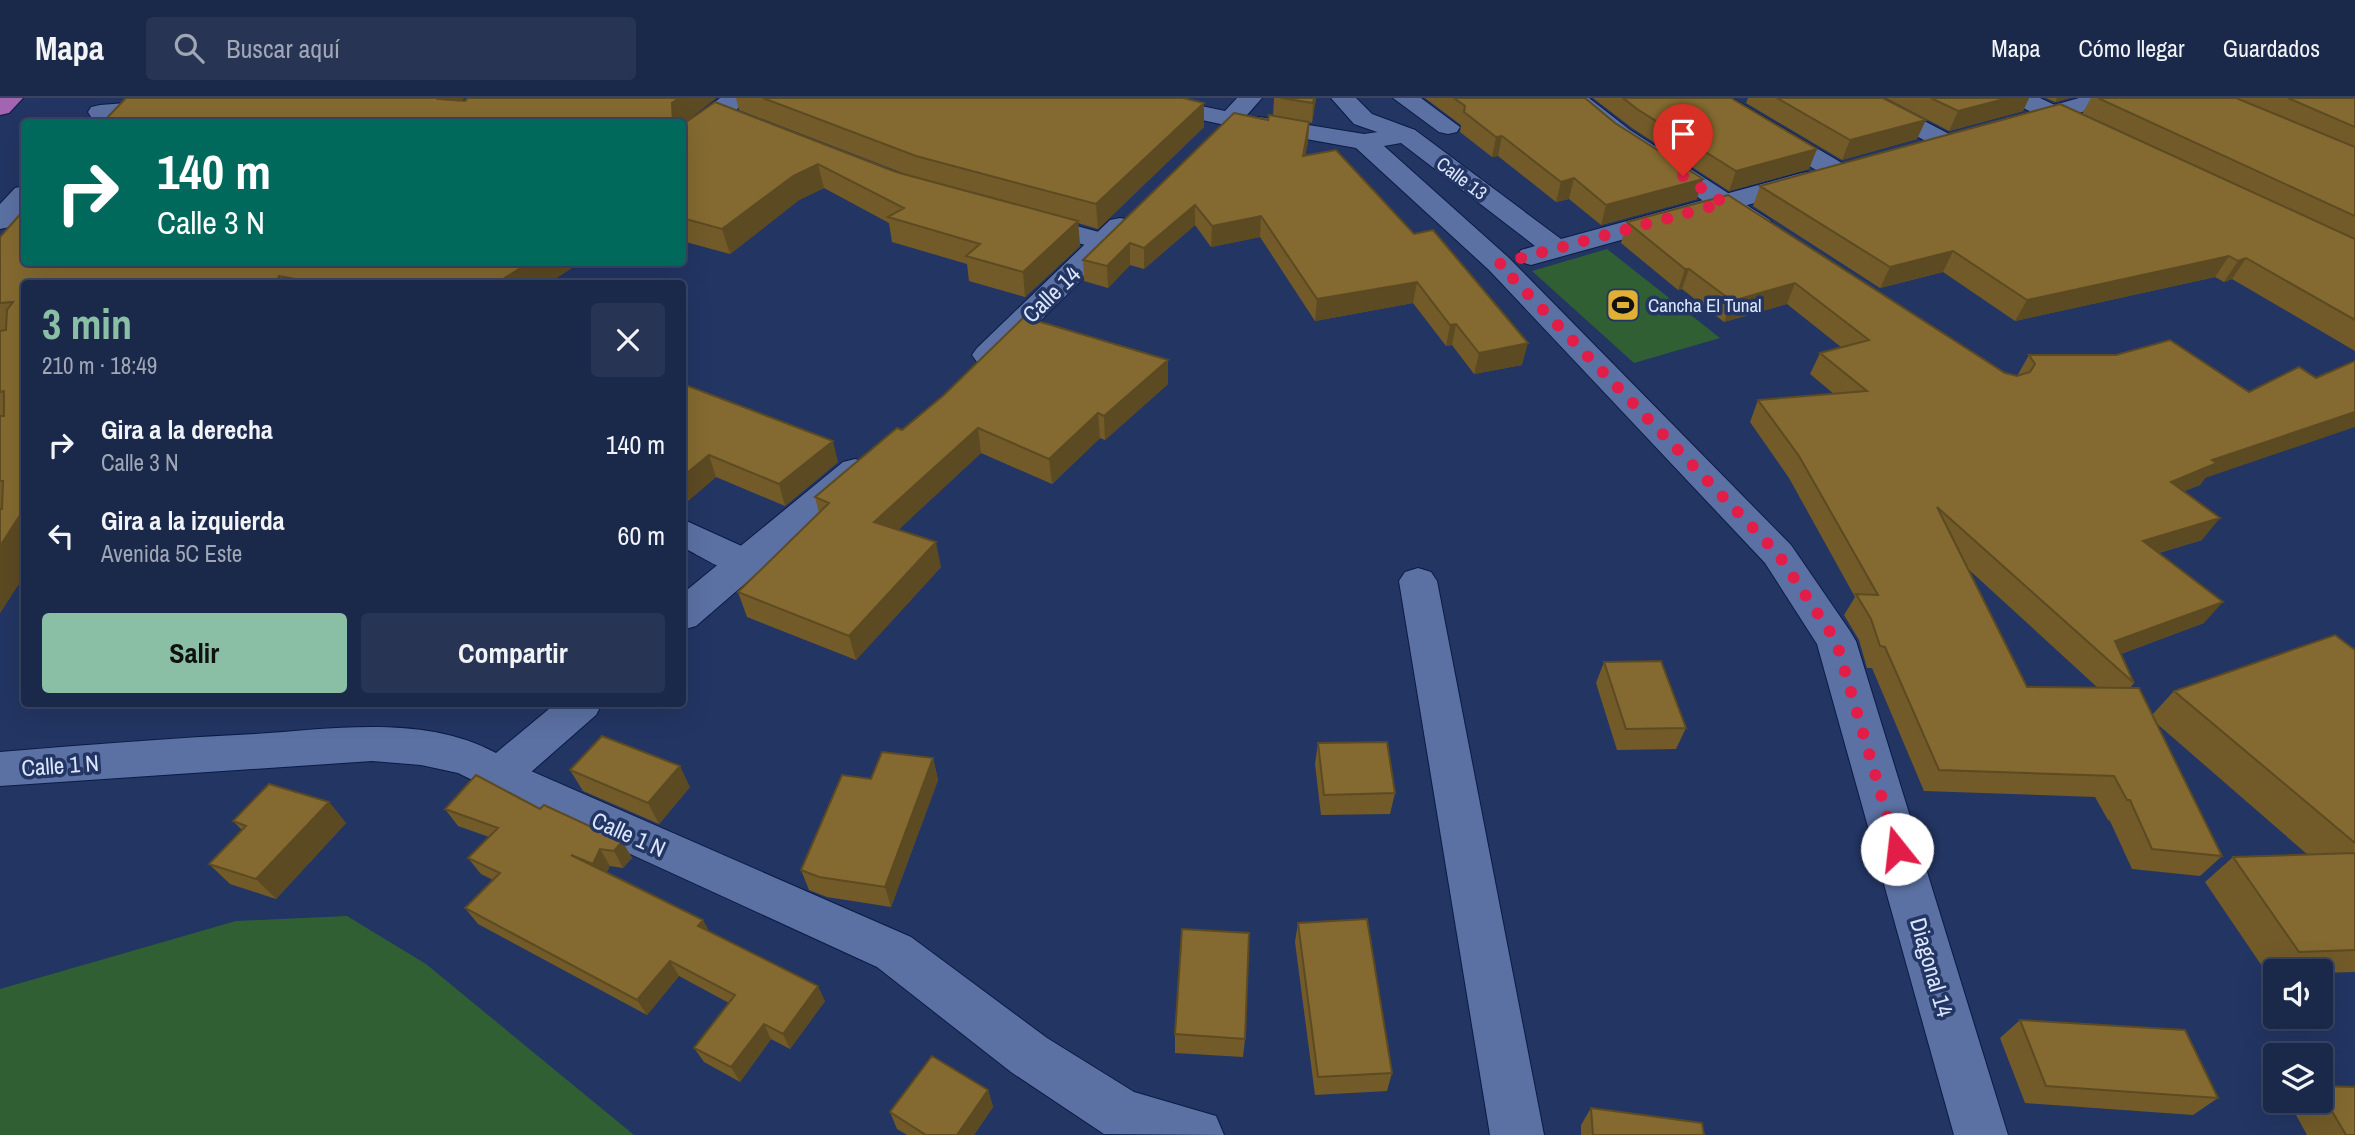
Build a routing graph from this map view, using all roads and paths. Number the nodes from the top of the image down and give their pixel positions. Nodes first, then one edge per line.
1 (11, 98) edge
2 (1129, 98) edge
3 (1343, 98) edge
4 (1405, 98) edge
5 (1574, 98) edge
6 (1715, 98) edge
7 (1862, 98) edge
8 (2021, 98) edge
9 (2106, 98) edge
10 (192, 106) edge
11 (726, 106) edge
12 (0, 108) edge
13 (1240, 108) edge
14 (101, 111) edge
15 (2054, 113) junction
16 (744, 123) edge
17 (1447, 128) dead end
18 (2000, 128) edge
19 (1363, 130) junction
20 (686, 135) edge
21 (1973, 135) edge
22 (1946, 142) junction
23 (2117, 143) edge
24 (1201, 147) edge
25 (1919, 150) edge
26 (1865, 164) edge
27 (1838, 172) junction
28 (21, 197) edge
29 (1724, 203) junction
30 (1142, 204) edge
31 (1000, 213) edge
32 (0, 221) edge
33 (1781, 240) edge
34 (1104, 242) junction
35 (1556, 249) junction
36 (1499, 264) junction
37 (969, 374) edge
38 (873, 455) edge
39 (686, 533) edge
40 (744, 562) junction
41 (1418, 581) dead end
42 (686, 613) edge
43 (578, 707) edge
44 (0, 769) edge
45 (499, 775) junction
46 (1197, 1135) edge
47 (1517, 1135) edge
48 (1981, 1135) edge

1 - 12 highway
2 - 13 street
3 - 19 street, Calle 13
4 - 17 street
5 - 29 street
6 - 27 street
7 - 22 street
8 - 15 street
9 - 15 street
10 - 14 street
11 - 16 street
11 - 20 street
13 - 19 street
13 - 24 street
15 - 18 street
15 - 23 street
19 - 35 street, Calle 13
19 - 36 street, Calle 13
21 - 22 street
22 - 25 street
26 - 27 street
27 - 29 street
28 - 32 street
29 - 33 street
29 - 35 street
30 - 34 street, Calle 14
31 - 34 street
34 - 37 street, Calle 14
35 - 36 street
36 - 48 street, Diagonal 14
38 - 40 street
39 - 40 street
40 - 42 street
41 - 47 street
43 - 45 street
44 - 45 street, Calle 1 N
45 - 46 street, Calle 1 N

